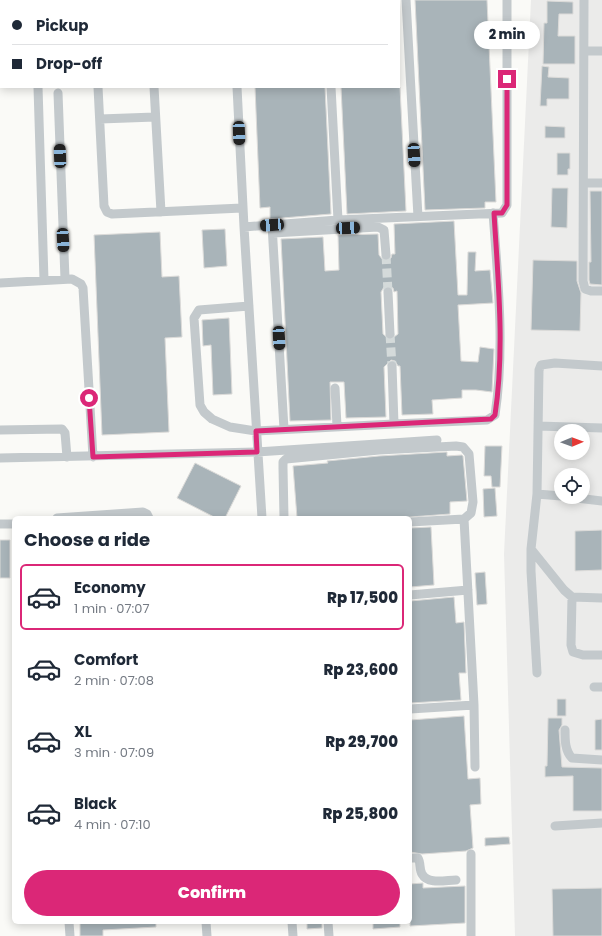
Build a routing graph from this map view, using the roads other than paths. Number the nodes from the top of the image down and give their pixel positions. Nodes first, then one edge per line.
1 (406, 0) edge
2 (507, 0) edge
3 (584, 0) edge
4 (584, 51) junction
5 (602, 51) edge
6 (38, 88) edge
7 (98, 88) edge
8 (154, 88) edge
9 (237, 88) edge
10 (331, 88) edge
11 (58, 93) dead end
12 (155, 117) junction
13 (100, 119) junction
14 (585, 183) junction
15 (602, 183) edge
16 (242, 208) junction
17 (161, 212) junction
18 (494, 213) junction
19 (418, 217) junction
20 (338, 220) junction
21 (244, 227) junction
22 (273, 229) junction
23 (386, 255) tunnel mouth
24 (65, 279) junction
25 (44, 280) junction
26 (0, 283) edge
27 (602, 291) edge
28 (388, 292) tunnel mouth
29 (249, 306) junction
30 (390, 334) tunnel mouth
31 (392, 366) tunnel mouth
32 (602, 366) edge
33 (335, 388) dead end
34 (394, 424) junction
35 (337, 426) junction
36 (538, 426) junction
37 (602, 428) edge
38 (284, 429) junction
39 (0, 430) edge
40 (256, 431) junction
41 (437, 440) dead end
42 (257, 452) junction
43 (67, 457) junction
44 (93, 457) junction
45 (0, 458) edge
46 (537, 494) junction
47 (554, 495) edge
48 (590, 500) edge
49 (602, 501) edge
50 (86, 516) edge
51 (148, 516) edge
52 (262, 516) edge
53 (284, 516) edge
54 (464, 519) junction
55 (412, 522) edge
56 (0, 524) edge
57 (12, 524) edge
58 (531, 549) junction
59 (468, 590) junction
60 (412, 594) edge
61 (572, 597) junction
62 (602, 598) edge
63 (602, 655) edge
64 (538, 673) dead end
65 (474, 705) junction
66 (412, 709) edge
67 (565, 730) dead end
68 (602, 760) edge
69 (475, 767) dead end
70 (602, 823) edge
71 (555, 826) dead end
72 (471, 854) dead end
73 (412, 858) edge
74 (456, 880) dead end
75 (69, 924) edge
76 (206, 924) edge
77 (292, 924) edge
78 (328, 924) edge
79 (70, 936) edge
80 (207, 936) edge
81 (290, 936) edge
82 (329, 936) edge
83 (471, 936) edge

1 - 19 lane
2 - 18 lane
3 - 4 lane
4 - 5 lane
4 - 14 lane
6 - 25 lane
7 - 13 lane
8 - 12 lane
9 - 16 lane
10 - 20 lane
11 - 24 lane
12 - 13 lane
12 - 17 lane
13 - 17 lane
14 - 15 lane
14 - 27 lane
16 - 17 lane
16 - 21 lane
18 - 19 lane
18 - 34 lane
19 - 20 lane
20 - 22 lane
21 - 22 lane
21 - 29 lane
22 - 23 lane
22 - 38 lane
24 - 25 lane
24 - 44 lane
25 - 26 lane
28 - 30 lane
29 - 40 lane
29 - 40 lane
31 - 34 lane
32 - 36 lane
33 - 35 lane
34 - 35 lane
35 - 38 lane
36 - 37 lane
36 - 46 lane
38 - 40 lane
39 - 43 lane
40 - 42 lane
41 - 42 lane
42 - 44 lane
42 - 52 lane
43 - 44 lane
43 - 45 lane
46 - 47 lane
46 - 58 lane
48 - 49 lane
50 - 51 lane
53 - 54 lane
54 - 55 lane
54 - 59 lane
56 - 57 lane
58 - 61 lane
58 - 64 lane
59 - 60 lane
59 - 65 lane
61 - 62 lane
61 - 63 lane
65 - 66 lane
65 - 69 lane
67 - 68 lane
70 - 71 lane
72 - 83 lane
73 - 74 lane
75 - 79 lane
76 - 80 lane
77 - 81 lane
78 - 82 lane

